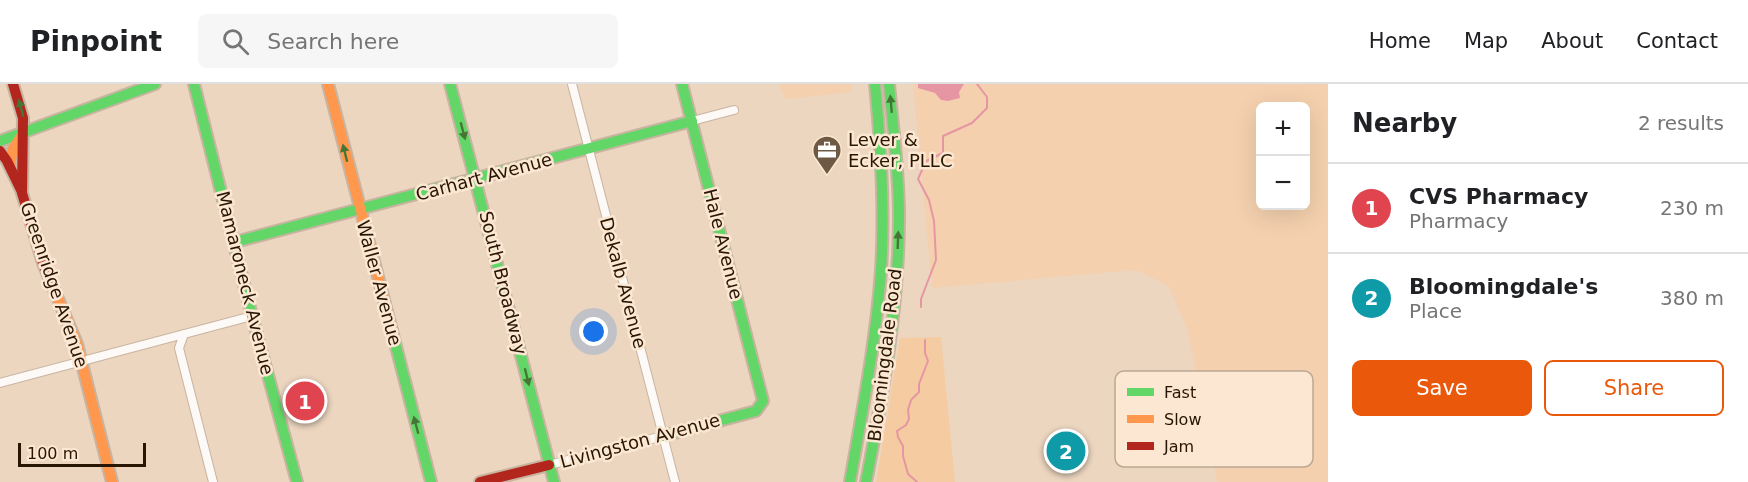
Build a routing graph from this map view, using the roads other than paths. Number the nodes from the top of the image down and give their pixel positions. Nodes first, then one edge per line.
1 (14, 84) edge
2 (155, 84) edge
3 (194, 84) edge
4 (328, 84) edge
5 (450, 84) edge
6 (572, 84) edge
7 (682, 84) edge
8 (875, 84) edge
9 (889, 84) edge
10 (734, 110) dead end
11 (692, 121) junction
12 (24, 132) junction
13 (0, 141) edge
14 (589, 149) junction
15 (0, 151) edge
16 (10, 165) junction
17 (476, 178) junction
18 (22, 193) junction
19 (360, 210) junction
20 (235, 242) junction
21 (252, 316) junction
22 (184, 334) junction
23 (82, 362) junction
24 (0, 384) edge
25 (762, 405) joint
26 (663, 436) junction
27 (549, 465) junction
28 (112, 482) edge
29 (213, 482) edge
30 (297, 482) edge
31 (431, 482) edge
32 (480, 482) edge
33 (554, 482) edge
34 (675, 482) edge
35 (850, 482) edge
36 (867, 482) edge

12 -> 1 street, Greenridge Avenue
2 - 12 street
3 - 20 street, Mamaroneck Avenue
19 -> 4 street, Waller Avenue
5 -> 17 street, South Broadway
6 - 14 street, Dekalb Avenue
7 - 11 street, Hale Avenue
8 - 35 street, Bloomingdale Road
36 -> 9 street, Bloomingdale Road
10 - 11 street, Carhart Avenue
11 - 14 street, Carhart Avenue
11 - 25 street, Hale Avenue
12 - 13 street
12 - 16 street
12 - 18 street, Greenridge Avenue
14 - 17 street, Carhart Avenue
14 - 26 street, Dekalb Avenue
15 - 16 street, Greenridge Avenue
16 - 18 street, Greenridge Avenue
17 - 19 street, Carhart Avenue
17 -> 27 street, South Broadway
18 - 23 street, Greenridge Avenue
19 - 20 street, Carhart Avenue
31 -> 19 street, Waller Avenue
20 - 21 street, Mamaroneck Avenue
21 - 22 street
21 - 30 street, Mamaroneck Avenue
22 - 23 street
22 - 29 street
23 - 24 street
23 - 28 street, Greenridge Avenue
25 - 26 street, Livingston Avenue
26 - 27 street, Livingston Avenue
26 - 34 street, Dekalb Avenue
27 - 32 street, Livingston Avenue
27 - 33 street, South Broadway

